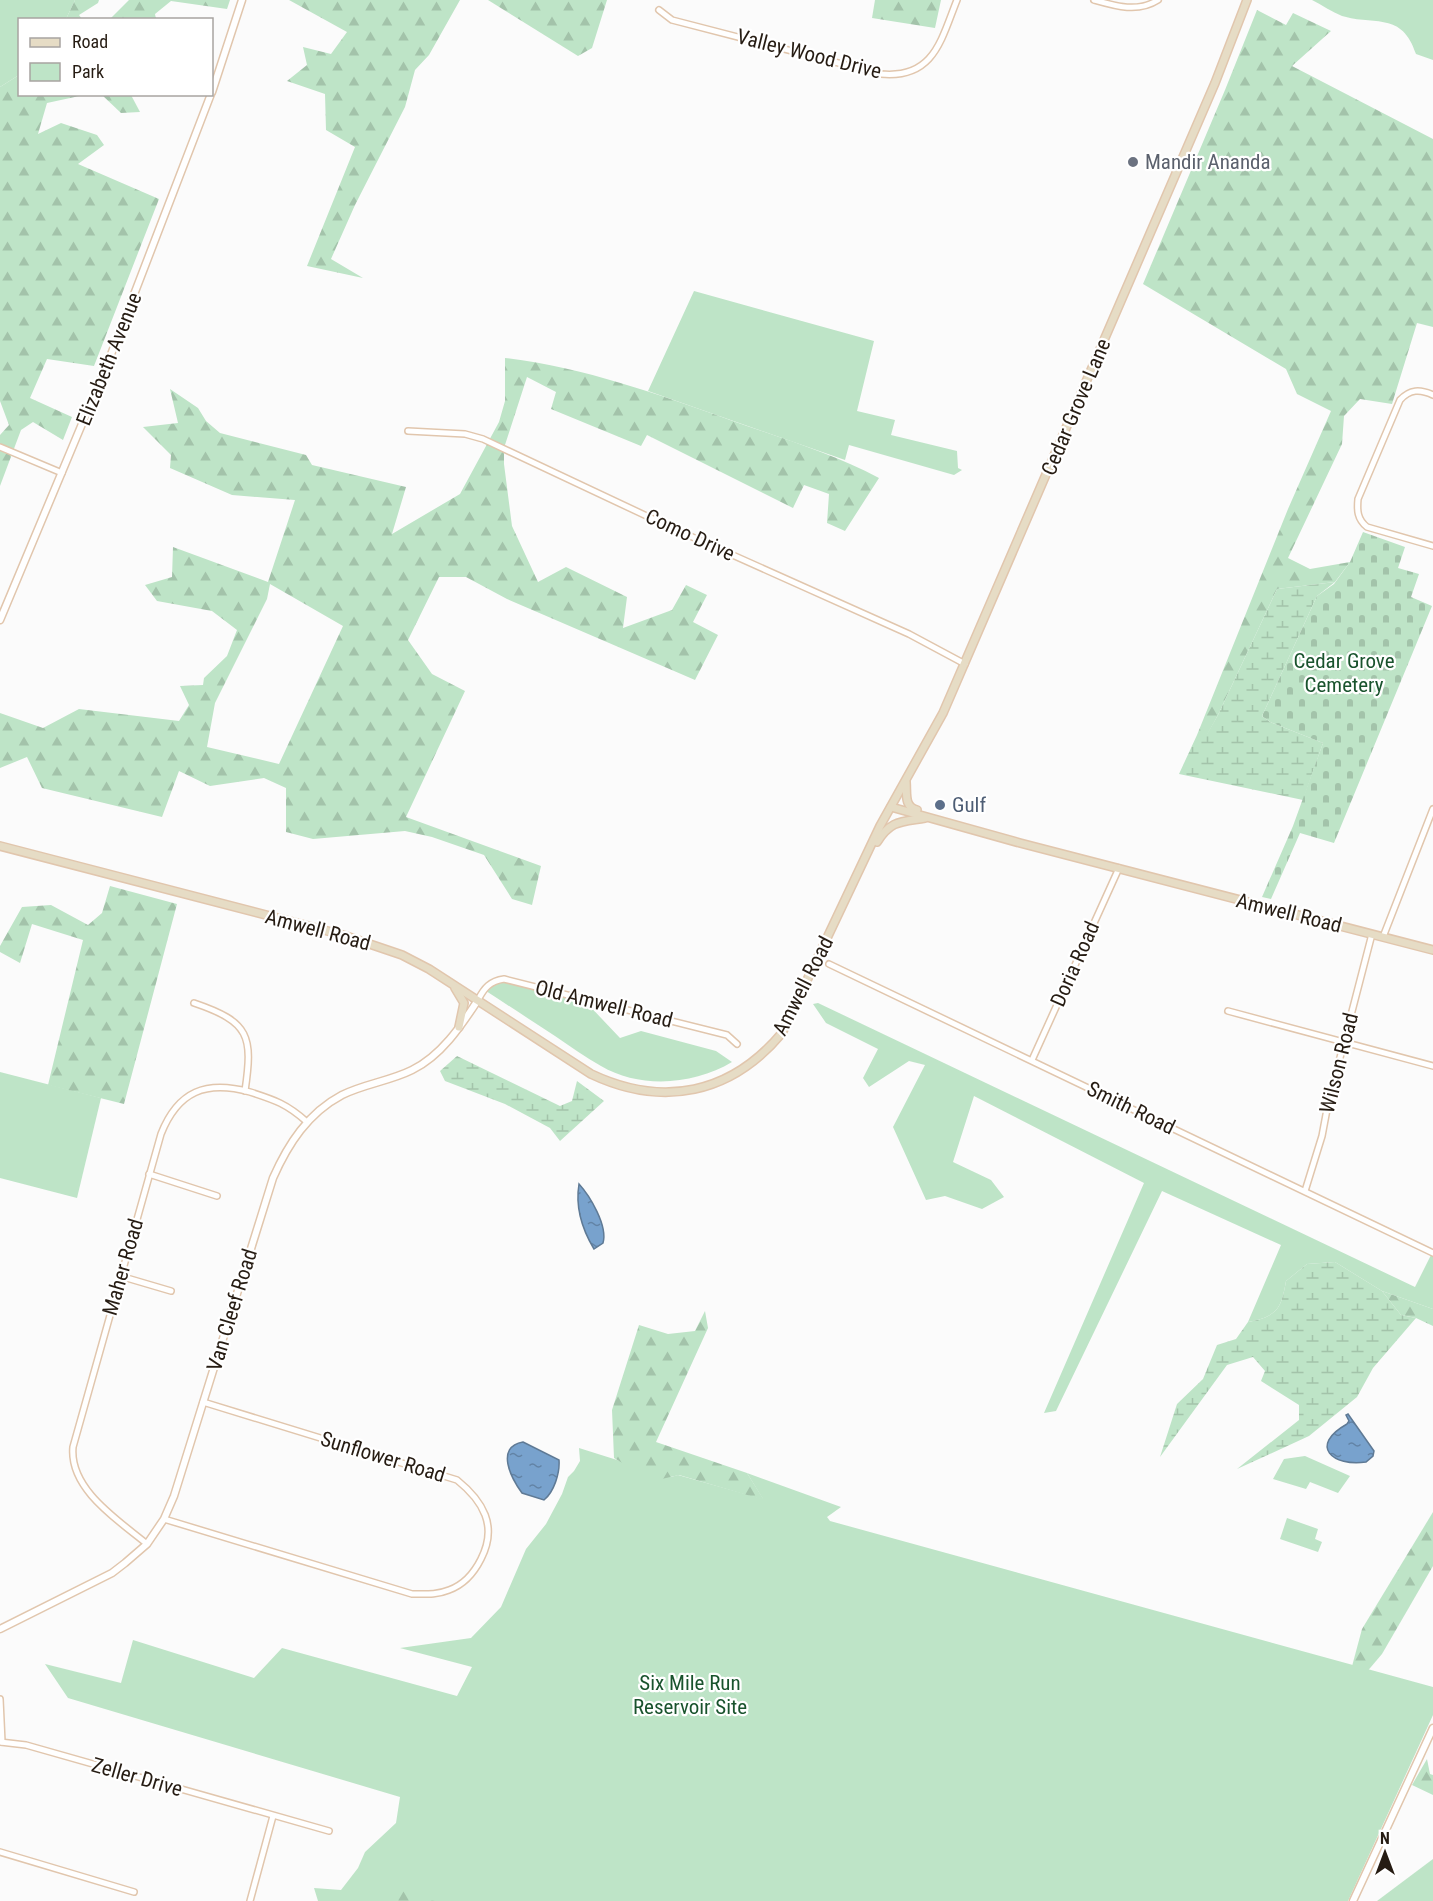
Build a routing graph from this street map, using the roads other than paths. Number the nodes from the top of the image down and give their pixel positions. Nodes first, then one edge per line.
1 (243, 0) edge
2 (957, 0) edge
3 (1094, 0) edge
4 (1158, 0) edge
5 (1247, 0) edge
6 (660, 10) dead end
7 (213, 87) edge
8 (210, 96) edge
9 (1433, 395) edge
10 (408, 431) dead end
11 (0, 447) edge
12 (62, 473) junction
13 (1433, 546) edge
14 (0, 620) edge
15 (965, 664) junction
16 (906, 780) junction
17 (891, 807) junction
18 (1433, 809) edge
19 (931, 818) junction
20 (946, 822) junction
21 (0, 846) edge
22 (1119, 868) junction
23 (859, 872) junction
24 (1372, 934) junction
25 (1383, 937) junction
26 (1433, 950) edge
27 (829, 964) dead end
28 (452, 983) junction
29 (478, 1000) junction
30 (194, 1003) dead end
31 (1228, 1011) dead end
32 (459, 1027) junction
33 (1343, 1043) junction
34 (737, 1044) dead end
35 (1032, 1060) junction
36 (1433, 1066) edge
37 (245, 1091) junction
38 (307, 1122) junction
39 (149, 1174) junction
40 (1305, 1191) junction
41 (217, 1196) dead end
42 (1433, 1252) edge
43 (120, 1276) junction
44 (171, 1291) dead end
45 (203, 1402) junction
46 (165, 1519) junction
47 (147, 1544) junction
48 (0, 1629) edge
49 (0, 1699) edge
50 (1433, 1728) edge
51 (1, 1742) edge
52 (273, 1816) junction
53 (329, 1831) dead end
54 (0, 1852) edge
55 (134, 1892) dead end
56 (250, 1901) edge
57 (1353, 1901) edge

1 - 7 street, Elizabeth Avenue
2 - 6 street, Valley Wood Drive
3 - 4 street
5 - 15 main road, Cedar Grove Lane
8 - 12 street, Elizabeth Avenue
9 - 13 street
10 - 15 street, Como Drive
11 - 12 street
12 - 14 street, Elizabeth Avenue
15 - 16 main road, Cedar Grove Lane
16 - 17 main road, Cedar Grove Lane
16 - 20 main road
17 - 19 main road, Amwell Road
17 - 23 main road, Amwell Road
18 - 25 street
19 - 20 main road, Amwell Road
19 - 23 main road
20 - 22 main road, Amwell Road
21 - 28 main road, Amwell Road
22 - 24 main road, Amwell Road
22 - 35 street, Doria Road
23 - 29 main road, Amwell Road
24 - 25 main road, Amwell Road
24 - 33 street, Wilson Road
25 - 26 main road, Amwell Road
27 - 35 street, Smith Road
28 - 29 main road, Amwell Road
28 - 32 main road
29 - 32 street, Van Cleef Road
29 - 34 street, Old Amwell Road
30 - 37 street
31 - 33 street
32 - 38 street, Van Cleef Road
33 - 36 street
33 - 40 street, Wilson Road
35 - 40 street, Smith Road
37 - 38 street, Maher Road
37 - 39 street, Maher Road
38 - 45 street, Van Cleef Road
39 - 41 street
39 - 43 street, Maher Road
40 - 42 street, Smith Road
43 - 44 street
43 - 47 street, Maher Road
45 - 46 street, Van Cleef Road
45 - 46 street, Sunflower Road
46 - 47 street, Van Cleef Road
47 - 48 street, Van Cleef Road
49 - 51 street
50 - 57 street
51 - 52 street, Zeller Drive
52 - 53 street, Zeller Drive
52 - 56 street
54 - 55 street

